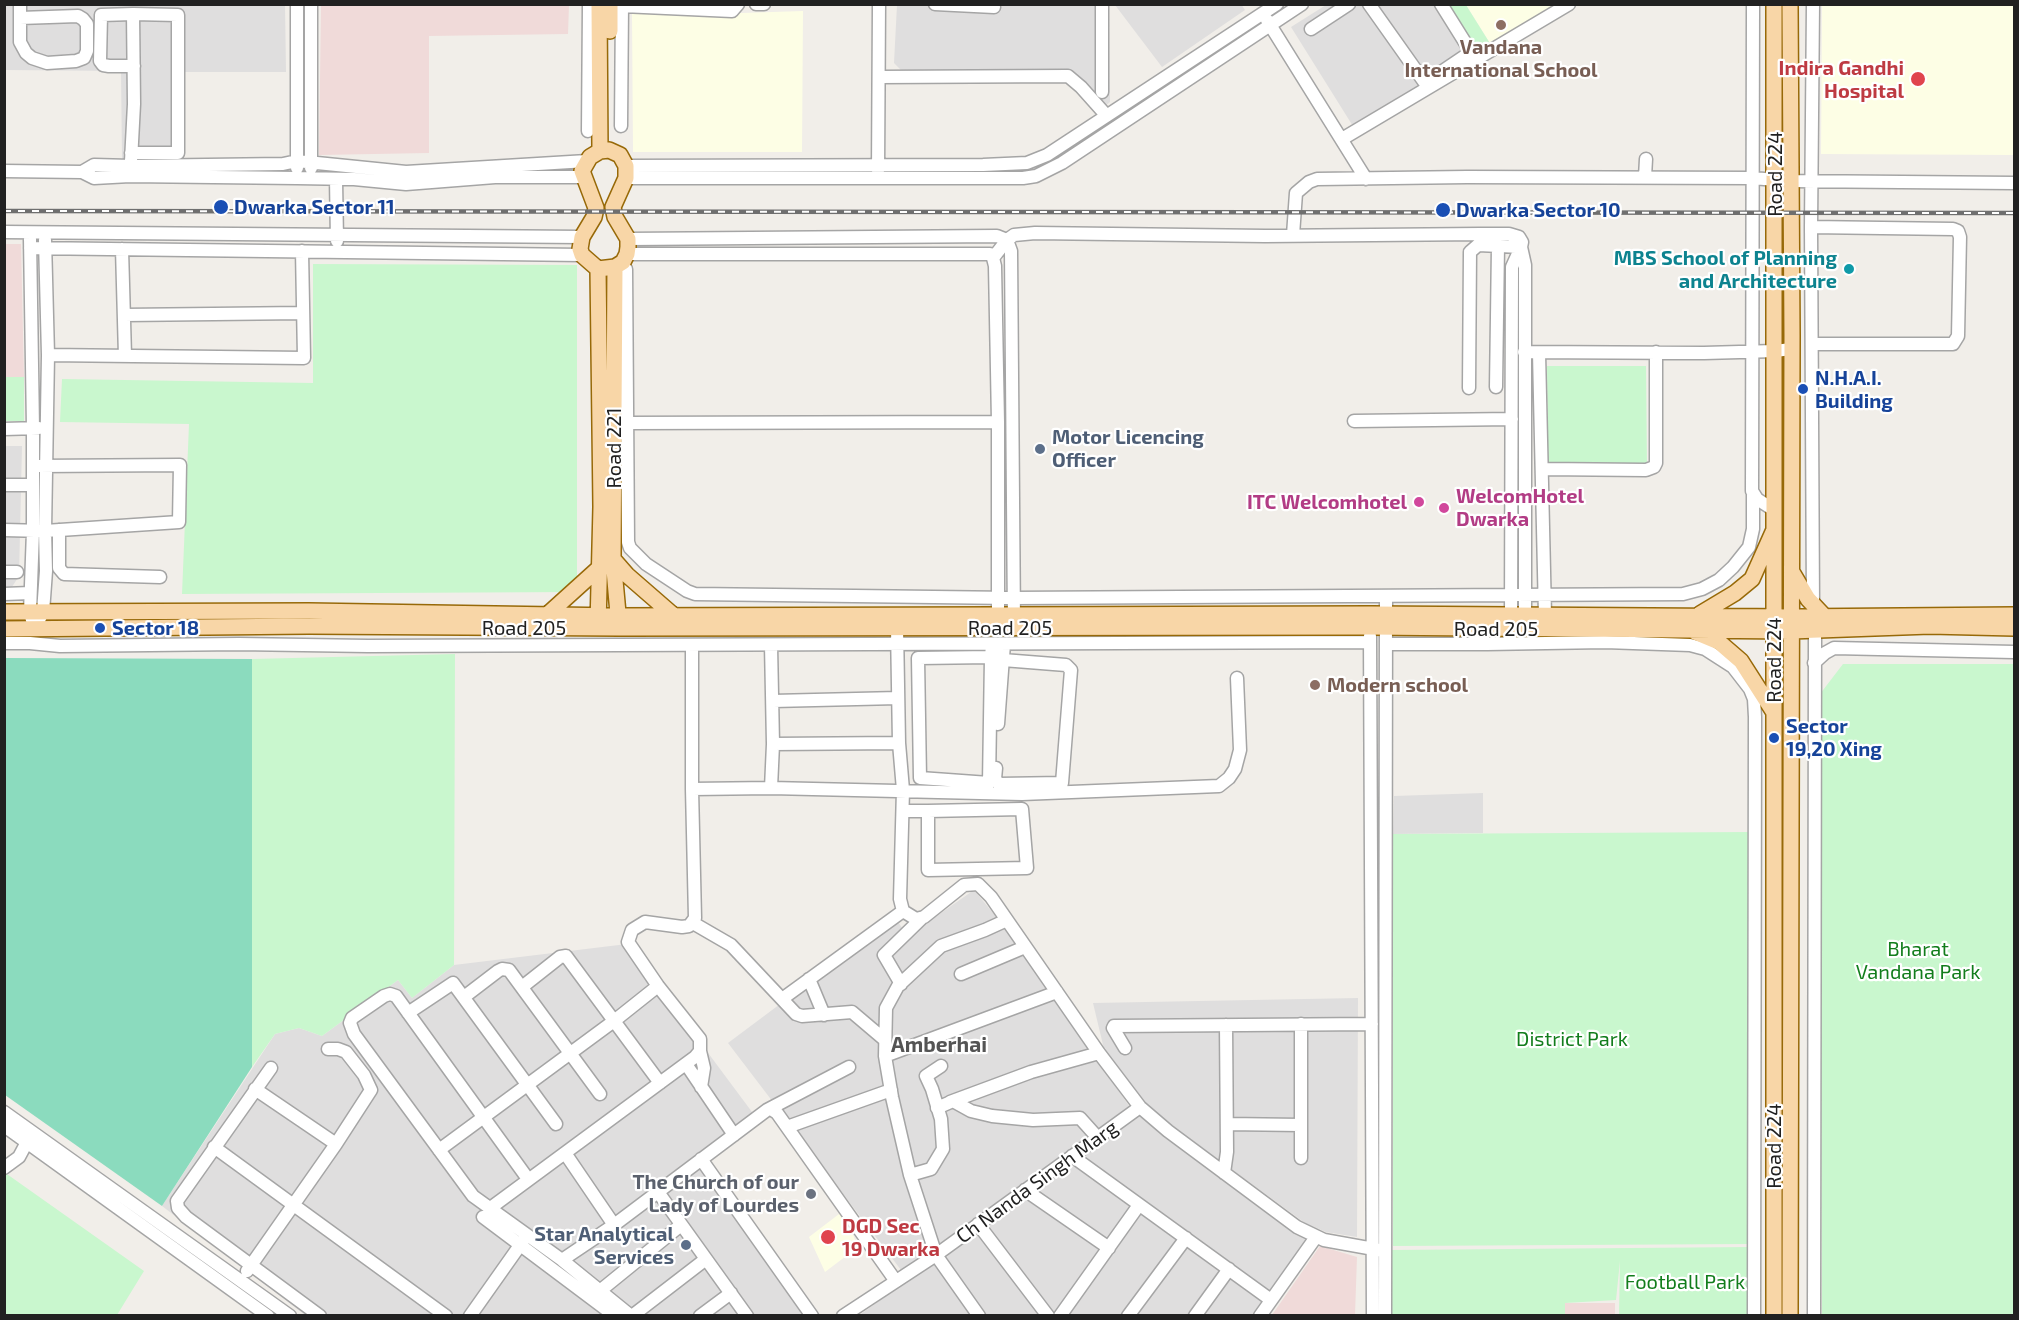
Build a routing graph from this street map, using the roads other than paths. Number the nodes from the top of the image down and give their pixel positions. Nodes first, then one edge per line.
1 (20, 4) edge
2 (297, 4) edge
3 (311, 4) edge
4 (588, 4) edge
5 (599, 4) edge
6 (738, 4) edge
7 (756, 4) edge
8 (764, 4) edge
9 (879, 4) edge
10 (935, 4) edge
11 (1102, 4) edge
12 (1302, 4) edge
13 (1349, 4) edge
14 (1359, 4) edge
15 (1369, 4) edge
16 (1441, 4) edge
17 (1569, 4) edge
18 (1754, 4) edge
19 (1774, 4) edge
20 (1790, 4) edge
21 (1813, 4) edge
22 (618, 5) edge
23 (643, 6) edge
24 (994, 7) dead end
25 (1272, 7) edge
26 (133, 14) junction
27 (20, 18) junction
28 (1276, 22) junction
29 (1311, 29) dead end
30 (134, 66) junction
31 (879, 77) junction
32 (1416, 81) dead end
33 (1102, 92) dead end
34 (1106, 115) junction
35 (621, 126) dead end
36 (588, 131) dead end
37 (1342, 139) junction
38 (604, 151) junction
39 (131, 153) junction
40 (1646, 159) dead end
41 (297, 161) junction
42 (311, 161) junction
43 (587, 161) junction
44 (131, 166) junction
45 (4, 171) edge
46 (878, 171) junction
47 (82, 172) junction
48 (626, 172) junction
49 (583, 177) junction
50 (1645, 177) junction
51 (297, 178) junction
52 (1752, 178) junction
53 (311, 179) junction
54 (336, 179) junction
55 (1366, 179) junction
56 (1782, 180) junction
57 (1813, 180) junction
58 (2014, 183) edge
59 (1811, 228) junction
60 (4, 232) edge
61 (30, 232) junction
62 (45, 232) junction
63 (338, 235) junction
64 (1293, 235) junction
65 (582, 237) junction
66 (1007, 240) junction
67 (1498, 246) junction
68 (1521, 247) junction
69 (30, 248) junction
70 (45, 248) junction
71 (122, 249) junction
72 (302, 251) junction
73 (337, 252) junction
74 (582, 255) junction
75 (624, 257) junction
76 (993, 258) junction
77 (598, 269) junction
78 (303, 313) junction
79 (124, 315) junction
80 (1813, 344) junction
81 (1791, 349) junction
82 (1753, 351) junction
83 (1775, 351) junction
84 (1524, 352) junction
85 (1656, 352) junction
86 (1539, 353) junction
87 (48, 355) junction
88 (125, 356) junction
89 (1496, 387) dead end
90 (1469, 388) dead end
91 (1512, 419) junction
92 (1354, 421) dead end
93 (998, 422) junction
94 (628, 423) junction
95 (40, 428) junction
96 (4, 429) edge
97 (39, 466) junction
98 (1543, 469) junction
99 (4, 485) edge
100 (33, 485) junction
101 (1753, 495) junction
102 (1774, 510) junction
103 (1775, 528) junction
104 (4, 530) edge
105 (59, 530) junction
106 (39, 531) junction
107 (613, 559) junction
108 (599, 568) junction
109 (1791, 569) junction
110 (160, 577) dead end
111 (30, 593) junction
112 (4, 594) edge
113 (1525, 594) junction
114 (1544, 594) junction
115 (1511, 595) junction
116 (998, 597) junction
117 (1371, 597) junction
118 (1386, 597) junction
119 (1013, 598) junction
120 (1818, 610) junction
121 (4, 612) edge
122 (37, 612) junction
123 (547, 615) junction
124 (673, 615) junction
125 (1518, 615) junction
126 (1545, 615) junction
127 (1697, 615) junction
128 (2014, 615) edge
129 (1006, 621) junction
130 (598, 622) junction
131 (619, 622) junction
132 (1774, 624) junction
133 (1791, 624) junction
134 (1377, 625) junction
135 (897, 628) junction
136 (1474, 628) junction
137 (2014, 628) edge
138 (4, 629) edge
139 (1689, 629) junction
140 (1815, 630) junction
141 (33, 636) junction
142 (4, 643) edge
143 (1386, 644) junction
144 (1487, 644) junction
145 (621, 645) junction
146 (692, 645) junction
147 (771, 645) junction
148 (897, 645) junction
149 (997, 651) junction
150 (2014, 652) edge
151 (1814, 663) junction
152 (1237, 678) dead end
153 (898, 698) junction
154 (773, 701) junction
155 (1774, 714) junction
156 (898, 743) junction
157 (773, 744) junction
158 (771, 788) junction
159 (692, 789) junction
160 (903, 790) junction
161 (903, 811) junction
162 (927, 811) junction
163 (903, 911) junction
164 (922, 918) junction
165 (1007, 920) junction
166 (693, 923) junction
167 (1025, 947) junction
168 (961, 974) dead end
169 (809, 979) junction
170 (901, 984) junction
171 (658, 986) junction
172 (522, 987) junction
173 (1057, 992) junction
174 (464, 997) junction
175 (782, 999) junction
176 (408, 1013) junction
177 (824, 1015) junction
178 (614, 1021) junction
179 (1301, 1024) junction
180 (1372, 1024) junction
181 (1226, 1025) junction
182 (885, 1041) junction
183 (1125, 1048) dead end
184 (328, 1049) dead end
185 (700, 1051) junction
186 (1099, 1053) junction
187 (570, 1054) junction
188 (885, 1056) junction
189 (686, 1064) junction
190 (941, 1066) dead end
191 (849, 1067) dead end
192 (270, 1068) dead end
193 (660, 1083) junction
194 (528, 1085) junction
195 (701, 1087) junction
196 (255, 1089) junction
197 (891, 1090) junction
198 (600, 1094) dead end
199 (950, 1102) junction
200 (1140, 1107) junction
201 (937, 1108) junction
202 (767, 1110) junction
203 (4, 1112) edge
204 (483, 1118) junction
205 (556, 1124) dead end
206 (1227, 1124) junction
207 (1301, 1125) junction
208 (4, 1126) edge
209 (787, 1127) junction
210 (734, 1135) junction
211 (1098, 1138) junction
212 (27, 1142) junction
213 (336, 1144) junction
214 (214, 1147) junction
215 (439, 1150) junction
216 (565, 1153) junction
217 (1072, 1156) junction
218 (1301, 1158) dead end
219 (701, 1159) junction
220 (4, 1168) edge
221 (1224, 1173) junction
222 (910, 1175) junction
223 (528, 1179) junction
224 (1025, 1190) junction
225 (658, 1192) junction
226 (294, 1205) junction
227 (1139, 1205) junction
228 (486, 1213) junction
229 (978, 1224) junction
230 (614, 1225) junction
231 (681, 1225) junction
232 (1316, 1237) junction
233 (1186, 1238) junction
234 (524, 1240) junction
235 (1109, 1248) junction
236 (1379, 1249) junction
237 (936, 1254) junction
238 (706, 1259) junction
239 (562, 1260) junction
240 (251, 1266) junction
241 (1229, 1269) junction
242 (241, 1279) junction
243 (895, 1280) junction
244 (601, 1290) junction
245 (731, 1293) junction
246 (1271, 1300) junction
247 (600, 1304) junction
248 (268, 1316) edge
249 (290, 1316) edge
250 (320, 1316) edge
251 (446, 1316) edge
252 (470, 1316) edge
253 (592, 1316) edge
254 (615, 1316) edge
255 (632, 1316) edge
256 (700, 1316) edge
257 (747, 1316) edge
258 (812, 1316) edge
259 (843, 1316) edge
260 (979, 1316) edge
261 (1048, 1316) edge
262 (1060, 1316) edge
263 (1128, 1316) edge
264 (1196, 1316) edge
265 (1260, 1316) edge
266 (1373, 1316) edge
267 (1385, 1316) edge
268 (1754, 1316) edge
269 (1774, 1316) edge
270 (1790, 1316) edge
271 (1814, 1316) edge

1 - 27 street
2 - 41 street
3 - 42 street
4 - 36 street
5 - 38 main road
6 - 23 street
7 - 8 street
9 - 31 street
10 - 24 street
11 - 33 street
12 - 28 street
13 - 29 street
14 - 32 street
15 - 16 street
17 - 37 street
18 - 52 street
19 - 56 main road, Road 224
20 - 56 main road, Road 224
21 - 57 street
22 - 23 street
22 - 35 street
22 - 38 main road
25 - 28 street
25 - 34 street
26 - 30 street
26 - 30 street
26 - 39 street
27 - 27 street
28 - 37 street
28 - 46 street
30 - 39 street
31 - 34 street
31 - 46 street
34 - 46 street
37 - 55 street
38 - 43 main road
38 - 48 main road
39 - 44 street
40 - 50 street
41 - 42 street
41 - 44 street
41 - 51 street
42 - 43 street
42 - 53 street
43 - 49 main road
44 - 47 street
45 - 47 street
46 - 48 street
47 - 51 street
48 - 75 main road
49 - 54 street
49 - 65 main road
50 - 52 street
50 - 55 street
51 - 53 street
52 - 56 street
52 - 82 street
53 - 54 street
54 - 63 street
55 - 64 street
56 - 57 street
56 - 81 main road, Road 224
56 - 83 main road, Road 224
57 - 58 street
57 - 59 street
59 - 80 street
59 - 80 street
60 - 61 street
61 - 62 street
61 - 69 street
62 - 63 street
62 - 70 street
63 - 65 street
63 - 73 street
64 - 66 street
64 - 68 street
65 - 74 main road
66 - 75 street
66 - 76 street
66 - 119 street
67 - 68 street
67 - 89 street
67 - 90 street
68 - 84 street
68 - 91 street
69 - 70 street
69 - 95 street
70 - 71 street
70 - 87 street
71 - 72 street
71 - 79 street
72 - 73 street
72 - 78 street
73 - 74 street
74 - 77 main road
75 - 76 street
75 - 77 main road
75 - 94 street
75 - 107 main road, Road 221
76 - 93 street
77 - 108 main road, Road 221
78 - 79 street
78 - 88 street
79 - 88 street
80 - 120 street
81 - 83 street
81 - 109 main road, Road 224
82 - 83 street
82 - 85 street
82 - 101 street
83 - 102 main road, Road 224
84 - 86 street
84 - 113 street
85 - 86 street
85 - 98 street
86 - 98 street
87 - 88 street
87 - 95 street
91 - 92 street
91 - 115 street
93 - 94 street
93 - 116 street
94 - 116 street
95 - 96 street
95 - 97 street
97 - 100 street
97 - 105 street
97 - 106 street
98 - 114 street
99 - 100 street
100 - 106 street
101 - 102 street
101 - 114 street
102 - 103 main road, Road 224
103 - 127 main road
103 - 132 main road, Road 224
104 - 106 street
105 - 106 street
105 - 110 street
106 - 111 street
106 - 122 street
107 - 124 main road
107 - 131 main road, Road 221
108 - 123 main road
108 - 130 main road, Road 221
109 - 120 main road
109 - 133 main road, Road 224
111 - 112 street
111 - 122 street
113 - 114 street
113 - 115 street
113 - 125 street
114 - 126 street
115 - 118 street
115 - 125 street
116 - 119 street
116 - 129 street
117 - 118 street
117 - 119 street
117 - 134 street
118 - 134 street
119 - 129 street
120 - 128 main road, Road 205
120 - 133 main road, Road 205
121 - 122 main road, Road 205
122 - 123 main road, Road 205
122 - 141 street
123 - 130 main road, Road 205
124 - 129 main road, Road 205
124 - 131 main road, Road 205
125 - 126 main road, Road 205
125 - 134 main road, Road 205
126 - 127 main road, Road 205
127 - 132 main road, Road 205
129 - 134 main road, Road 205
129 - 135 main road, Road 205
130 - 131 main road, Road 205
130 - 141 main road, Road 205
131 - 135 main road, Road 205
131 - 145 street
132 - 133 main road, Road 205
132 - 139 main road, Road 205
132 - 155 main road, Road 224
133 - 140 main road, Road 205
133 - 270 main road, Road 224
134 - 136 main road, Road 205
134 - 143 street
134 - 149 street
134 - 180 street
135 - 148 street
136 - 139 main road, Road 205
136 - 144 street
137 - 140 main road, Road 205
138 - 141 main road, Road 205
139 - 155 main road
140 - 151 street
141 - 142 street
141 - 145 street
143 - 144 street
143 - 236 street
144 - 268 street
145 - 146 street
146 - 147 street
146 - 159 street
147 - 148 street
147 - 154 street
148 - 149 street
148 - 153 street
149 - 149 street
149 - 149 street
150 - 151 street
151 - 271 street
152 - 160 street
153 - 154 street
153 - 156 street
154 - 157 street
155 - 269 main road, Road 224
156 - 157 street
156 - 160 street
157 - 158 street
158 - 159 street
158 - 160 street
159 - 166 street
160 - 161 street
161 - 162 street
161 - 163 street
162 - 162 street
163 - 164 street
163 - 169 street
164 - 165 street
164 - 170 street
165 - 167 street
165 - 170 street
166 - 171 street
166 - 175 street
167 - 168 street
167 - 173 street
169 - 175 street
169 - 177 street
170 - 182 street
171 - 178 street
171 - 185 street
172 - 174 street
172 - 178 street
172 - 187 street
173 - 186 street
173 - 188 street
174 - 176 street
174 - 194 street
175 - 177 street
176 - 204 street
176 - 215 street
177 - 182 street
178 - 187 street
178 - 193 street
179 - 180 street
179 - 181 street
179 - 207 street
180 - 236 street
181 - 183 street
181 - 206 street
182 - 188 street
184 - 213 street
185 - 189 street
185 - 195 street
186 - 199 street
186 - 200 street
187 - 194 street
187 - 198 street
188 - 197 street
189 - 193 street
189 - 195 street
190 - 201 street
191 - 202 street
192 - 196 street
193 - 216 street
194 - 204 street
194 - 205 street
195 - 210 street
196 - 213 street
196 - 214 street
197 - 209 street
197 - 222 street
199 - 201 street
199 - 211 street
200 - 211 street, Ch Nanda Singh Marg
200 - 221 street
201 - 222 street
202 - 209 street
202 - 210 street
203 - 242 street
204 - 215 street
204 - 223 street
206 - 207 street
206 - 221 street
207 - 218 street
208 - 212 street
209 - 243 street
210 - 219 street
211 - 217 street, Ch Nanda Singh Marg
212 - 220 street
212 - 248 street
213 - 226 street
214 - 226 street
214 - 240 street
215 - 228 street
216 - 223 street
216 - 230 street
217 - 224 street, Ch Nanda Singh Marg
217 - 227 street
219 - 225 street
219 - 258 street
221 - 232 street
222 - 237 street
223 - 228 street
224 - 229 street, Ch Nanda Singh Marg
224 - 235 street
225 - 230 street
225 - 231 street
226 - 240 street
226 - 251 street
227 - 233 street
227 - 235 street
228 - 234 street
229 - 237 street, Ch Nanda Singh Marg
229 - 261 street
230 - 239 street
231 - 238 street
231 - 244 street
232 - 236 street
232 - 246 street
233 - 241 street
233 - 263 street
234 - 239 street
234 - 247 street
234 - 252 street
235 - 262 street
236 - 266 street
236 - 267 street
237 - 243 street, Ch Nanda Singh Marg
237 - 260 street
238 - 245 street
238 - 255 street
239 - 244 street
240 - 242 street
240 - 250 street
241 - 246 street
241 - 264 street
242 - 249 street
243 - 259 street, Ch Nanda Singh Marg
244 - 255 street
245 - 256 street
245 - 257 street
246 - 265 street
247 - 253 street
247 - 254 street

